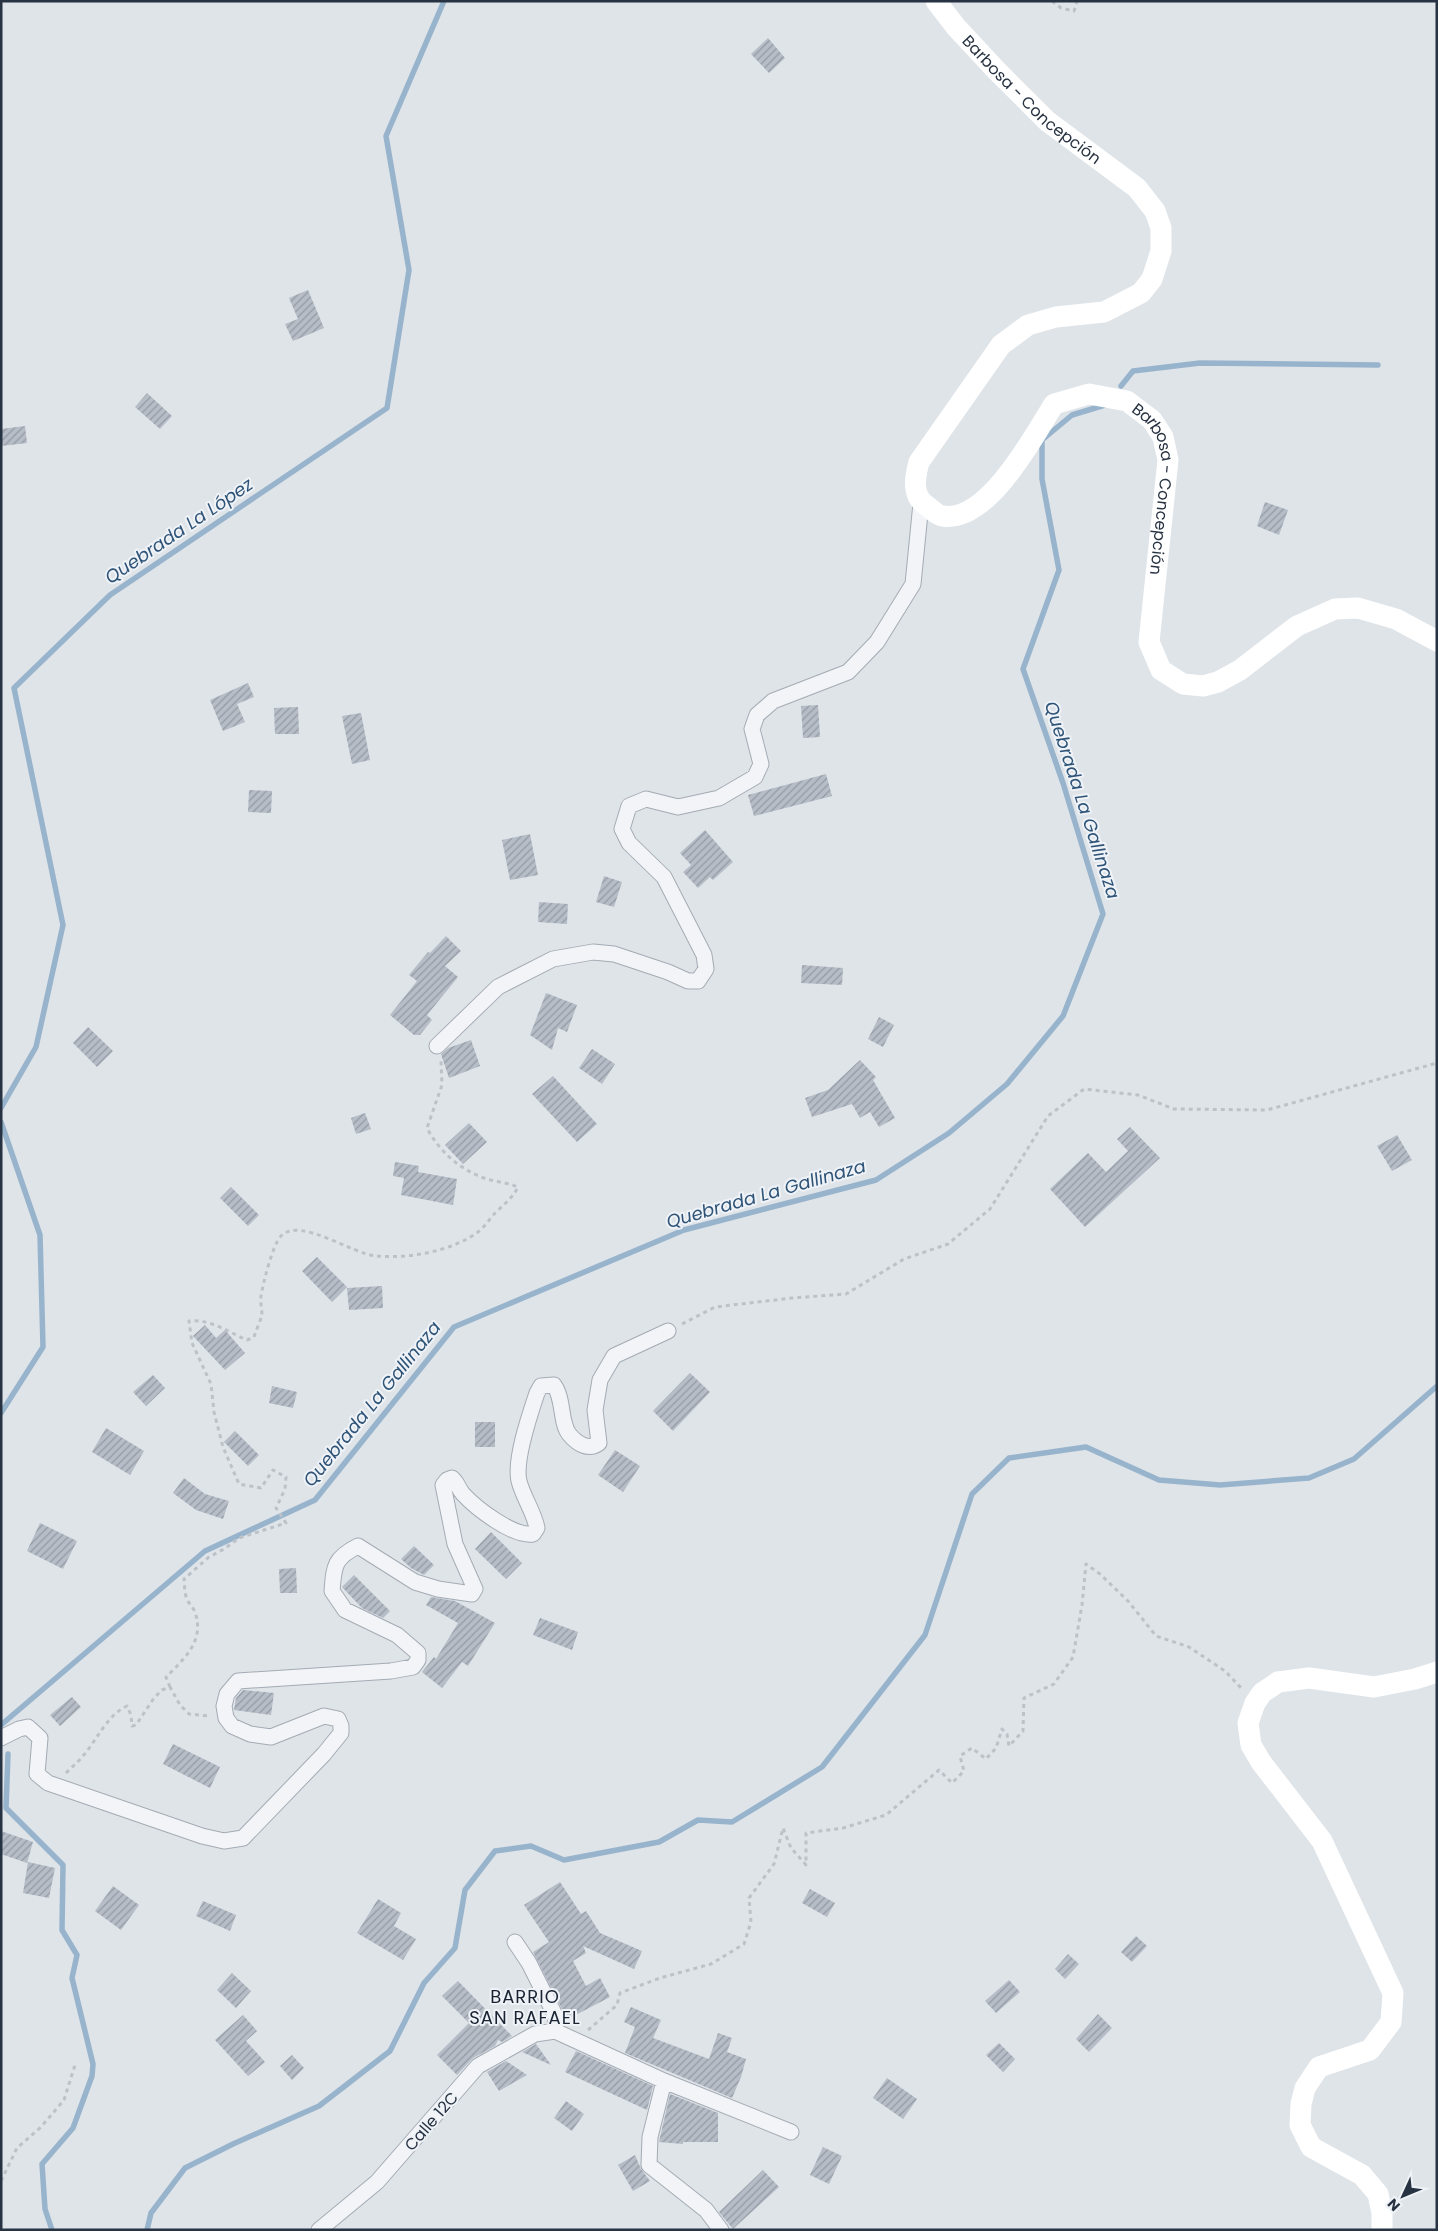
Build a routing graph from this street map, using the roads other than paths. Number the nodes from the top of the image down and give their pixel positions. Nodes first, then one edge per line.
1 (936, 1) edge
2 (921, 503) junction
3 (1437, 641) edge
4 (437, 1046) road end
5 (668, 1331) road end
6 (1437, 1672) edge
7 (1, 1738) edge
8 (515, 1942) dead end
9 (555, 2032) junction
10 (664, 2081) junction
11 (791, 2132) dead end
12 (320, 2230) edge
13 (721, 2230) edge
14 (1382, 2230) edge

1 - 2 main road, Barbosa - Concepción
2 - 3 main road, Barbosa - Concepción
2 - 4 street
5 - 7 street
6 - 14 main road
8 - 9 street
9 - 10 street
9 - 12 street, Calle 12C
10 - 11 street
10 - 13 street

